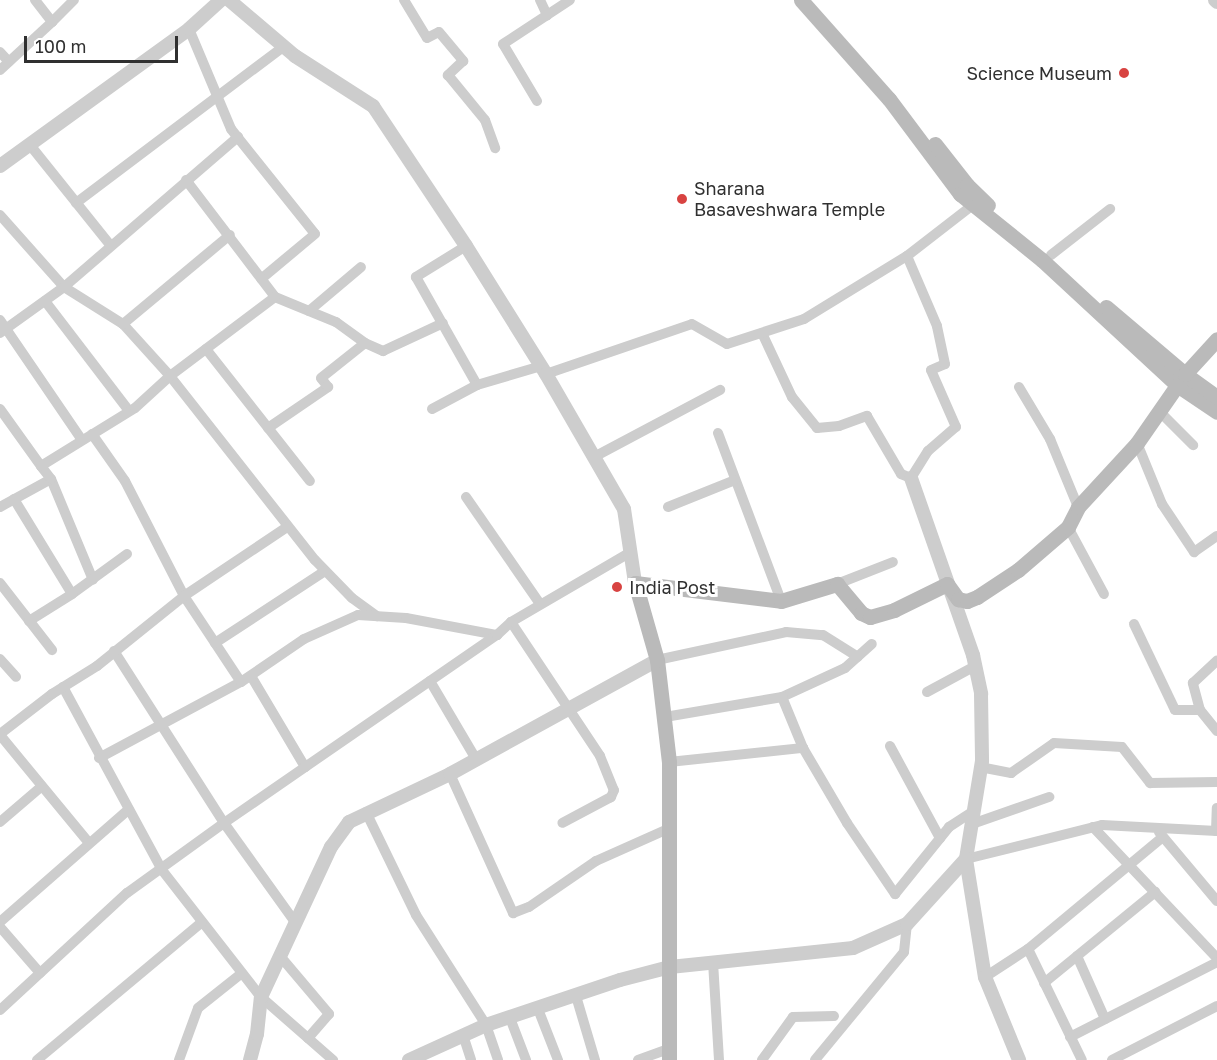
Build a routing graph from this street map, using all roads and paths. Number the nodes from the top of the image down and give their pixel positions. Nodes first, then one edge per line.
1 (35, 0) edge
2 (74, 0) edge
3 (221, 0) edge
4 (229, 0) edge
5 (404, 0) edge
6 (540, 0) edge
7 (570, 0) edge
8 (801, 0) edge
9 (813, 0) edge
10 (547, 15) junction
11 (52, 22) junction
12 (189, 29) junction
13 (284, 46) junction
14 (0, 52) edge
15 (9, 62) junction
16 (0, 70) edge
17 (218, 97) junction
18 (537, 101) dead end
19 (238, 137) junction
20 (30, 145) junction
21 (495, 148) dead end
22 (0, 166) edge
23 (186, 180) junction
24 (976, 202) junction
25 (76, 203) junction
26 (1110, 208) dead end
27 (0, 215) edge
28 (230, 235) junction
29 (111, 246) junction
30 (466, 246) junction
31 (1051, 255) junction
32 (907, 256) junction
33 (361, 267) dead end
34 (261, 279) junction
35 (64, 287) junction
36 (275, 297) junction
37 (45, 301) junction
38 (309, 311) junction
39 (443, 323) junction
40 (123, 324) junction
41 (2, 327) edge
42 (762, 333) junction
43 (1217, 339) edge
44 (365, 343) junction
45 (206, 349) junction
46 (543, 370) junction
47 (170, 376) junction
48 (1181, 379) junction
49 (477, 385) junction
50 (1019, 387) dead end
51 (720, 390) dead end
52 (1217, 397) edge
53 (0, 409) edge
54 (432, 409) dead end
55 (129, 411) junction
56 (1160, 412) junction
57 (1217, 412) edge
58 (268, 428) junction
59 (718, 433) dead end
60 (92, 434) junction
61 (82, 440) junction
62 (1137, 442) junction
63 (1193, 445) dead end
64 (594, 457) junction
65 (41, 466) junction
66 (51, 478) junction
67 (911, 478) junction
68 (735, 480) junction
69 (310, 481) dead end
70 (466, 497) dead end
71 (5, 501) edge
72 (668, 507) dead end
73 (1078, 507) junction
74 (287, 527) junction
75 (1068, 527) junction
76 (1217, 536) edge
77 (629, 553) junction
78 (126, 554) dead end
79 (893, 562) dead end
80 (325, 571) junction
81 (93, 580) junction
82 (635, 583) junction
83 (947, 584) junction
84 (837, 585) junction
85 (2, 590) edge
86 (72, 594) junction
87 (1104, 594) dead end
88 (184, 596) junction
89 (781, 601) junction
90 (540, 604) junction
91 (377, 616) junction
92 (29, 621) junction
93 (511, 622) junction
94 (1134, 624) dead end
95 (497, 635) junction
96 (215, 643) junction
97 (872, 644) dead end
98 (52, 650) dead end
99 (114, 651) junction
100 (858, 657) junction
101 (0, 659) edge
102 (657, 660) junction
103 (1217, 661) edge
104 (975, 666) junction
105 (16, 677) dead end
106 (246, 679) junction
107 (430, 681) junction
108 (63, 687) junction
109 (927, 692) dead end
110 (782, 697) junction
111 (567, 708) junction
112 (1200, 710) junction
113 (664, 717) junction
114 (162, 724) junction
115 (1217, 731) edge
116 (0, 735) edge
117 (890, 746) dead end
118 (803, 748) junction
119 (99, 758) junction
120 (476, 759) junction
121 (669, 762) junction
122 (305, 767) junction
123 (980, 767) junction
124 (450, 774) junction
125 (1217, 782) edge
126 (42, 786) junction
127 (1049, 797) dead end
128 (1217, 808) edge
129 (129, 809) junction
130 (366, 812) junction
131 (973, 817) junction
132 (0, 822) edge
133 (224, 823) junction
134 (562, 823) dead end
135 (1093, 827) junction
136 (670, 828) junction
137 (1155, 828) junction
138 (1216, 831) edge
139 (1163, 837) junction
140 (940, 838) junction
141 (89, 843) junction
142 (966, 859) junction
143 (1131, 866) junction
144 (162, 870) junction
145 (1155, 892) junction
146 (1217, 901) edge
147 (0, 922) edge
148 (202, 922) junction
149 (296, 922) junction
150 (907, 924) junction
151 (0, 927) edge
152 (1028, 950) junction
153 (280, 956) junction
154 (1077, 956) junction
155 (1217, 960) edge
156 (713, 962) junction
157 (670, 967) junction
158 (40, 973) junction
159 (242, 973) junction
160 (985, 977) junction
161 (1044, 983) junction
162 (576, 996) junction
163 (261, 997) junction
164 (1217, 1006) edge
165 (538, 1009) junction
166 (0, 1010) edge
167 (834, 1016) dead end
168 (510, 1018) junction
169 (1105, 1019) junction
170 (486, 1025) junction
171 (463, 1035) junction
172 (1070, 1036) junction
173 (308, 1038) junction
174 (669, 1055) edge
175 (37, 1060) edge
176 (179, 1060) edge
177 (250, 1060) edge
178 (333, 1060) edge
179 (409, 1060) edge
180 (471, 1060) edge
181 (498, 1060) edge
182 (526, 1060) edge
183 (558, 1060) edge
184 (595, 1060) edge
185 (638, 1060) edge
186 (719, 1060) edge
187 (762, 1060) edge
188 (815, 1060) edge
189 (1019, 1060) edge
190 (1082, 1060) edge
191 (1112, 1060) edge

1 - 11 street
2 - 11 street
3 - 12 street
4 - 13 street
5 - 21 street
6 - 10 street
7 - 10 street
8 - 24 main road
9 - 24 main road
10 - 18 street
11 - 15 street
12 - 17 street
12 - 20 street
13 - 17 street
13 - 30 street
14 - 15 street
15 - 16 street
17 - 19 street
17 - 25 street
19 - 23 street
19 - 34 street
20 - 22 street
20 - 25 street
23 - 28 street
23 - 29 street
24 - 31 main road
24 - 32 street
24 - 48 main road
25 - 29 street
26 - 31 street
27 - 35 street
28 - 34 street
28 - 40 street
29 - 35 street
30 - 39 street
30 - 46 street
31 - 48 main road
32 - 42 street
32 - 67 street
33 - 38 street
34 - 36 street
35 - 37 street
35 - 40 street
36 - 38 street
36 - 45 street
37 - 41 street
37 - 55 street
38 - 44 street
39 - 44 street
39 - 49 street
40 - 47 street
41 - 61 street
42 - 46 street
42 - 67 street
43 - 48 main road
44 - 58 street
45 - 47 street
45 - 58 street
46 - 49 street
46 - 64 street
47 - 55 street
47 - 74 street
48 - 52 main road
48 - 56 main road
48 - 57 main road
49 - 54 street
50 - 73 street
51 - 64 street
53 - 65 street
55 - 60 street
56 - 62 main road
56 - 63 street
58 - 69 street
59 - 68 street
60 - 61 street
60 - 88 street
61 - 65 street
62 - 73 main road
62 - 76 street
64 - 77 street
65 - 66 street
66 - 71 street
66 - 81 street
67 - 83 street
68 - 72 street
68 - 89 street
70 - 90 street
71 - 86 street
73 - 75 main road
74 - 80 street
74 - 88 street
75 - 83 main road
75 - 87 street
77 - 82 street
77 - 90 street
78 - 81 street
79 - 84 street
80 - 91 street
80 - 96 street
81 - 86 street
82 - 89 main road
82 - 102 main road
83 - 84 main road
83 - 104 street
84 - 89 main road
85 - 92 street
86 - 92 street
88 - 96 street
88 - 99 street
90 - 93 street
91 - 95 street
91 - 106 street
92 - 98 street
93 - 95 street
93 - 111 street
94 - 112 street
95 - 107 street
96 - 106 street
97 - 100 street
99 - 108 street
99 - 114 street
100 - 102 street
100 - 110 street
101 - 105 street
102 - 111 street
102 - 113 main road
103 - 112 street
104 - 109 street
104 - 123 street
106 - 114 street
106 - 122 street
107 - 120 street
107 - 122 street
108 - 116 street
108 - 119 street
110 - 113 street
110 - 118 street
111 - 120 street
111 - 134 street
112 - 115 street
113 - 121 main road
114 - 119 street
114 - 133 street
116 - 126 street
117 - 140 street
118 - 121 street
118 - 140 street
119 - 129 street
120 - 124 street
121 - 136 main road
122 - 133 street
123 - 125 street
123 - 131 street
124 - 130 street
124 - 136 street
126 - 132 street
126 - 141 street
127 - 131 street
128 - 138 street
129 - 141 street
129 - 144 street
130 - 149 street
130 - 170 street
131 - 140 street
131 - 142 street
133 - 144 street
133 - 149 street
135 - 137 street
135 - 142 street
135 - 143 street
136 - 157 main road
137 - 138 street
137 - 139 street
139 - 143 street
139 - 146 street
141 - 147 street
142 - 150 street
142 - 160 street
143 - 145 street
143 - 152 street
144 - 148 street
144 - 158 street
145 - 154 street
145 - 155 street
148 - 159 street
148 - 175 street
149 - 153 street
150 - 156 street
150 - 188 street
151 - 158 street
152 - 160 street
152 - 161 street
153 - 163 street
153 - 173 street
154 - 161 street
154 - 169 street
155 - 169 street
156 - 157 street
156 - 186 street
157 - 162 street
157 - 174 main road
158 - 166 street
159 - 163 street
159 - 176 street
160 - 189 street
161 - 172 street
162 - 165 street
162 - 184 street
163 - 173 street
163 - 177 street
164 - 191 street
165 - 168 street
165 - 183 street
167 - 187 street
168 - 170 street
168 - 182 street
169 - 172 street
170 - 171 street
170 - 181 street
171 - 179 street
171 - 180 street
172 - 190 street
173 - 178 street
174 - 185 street

